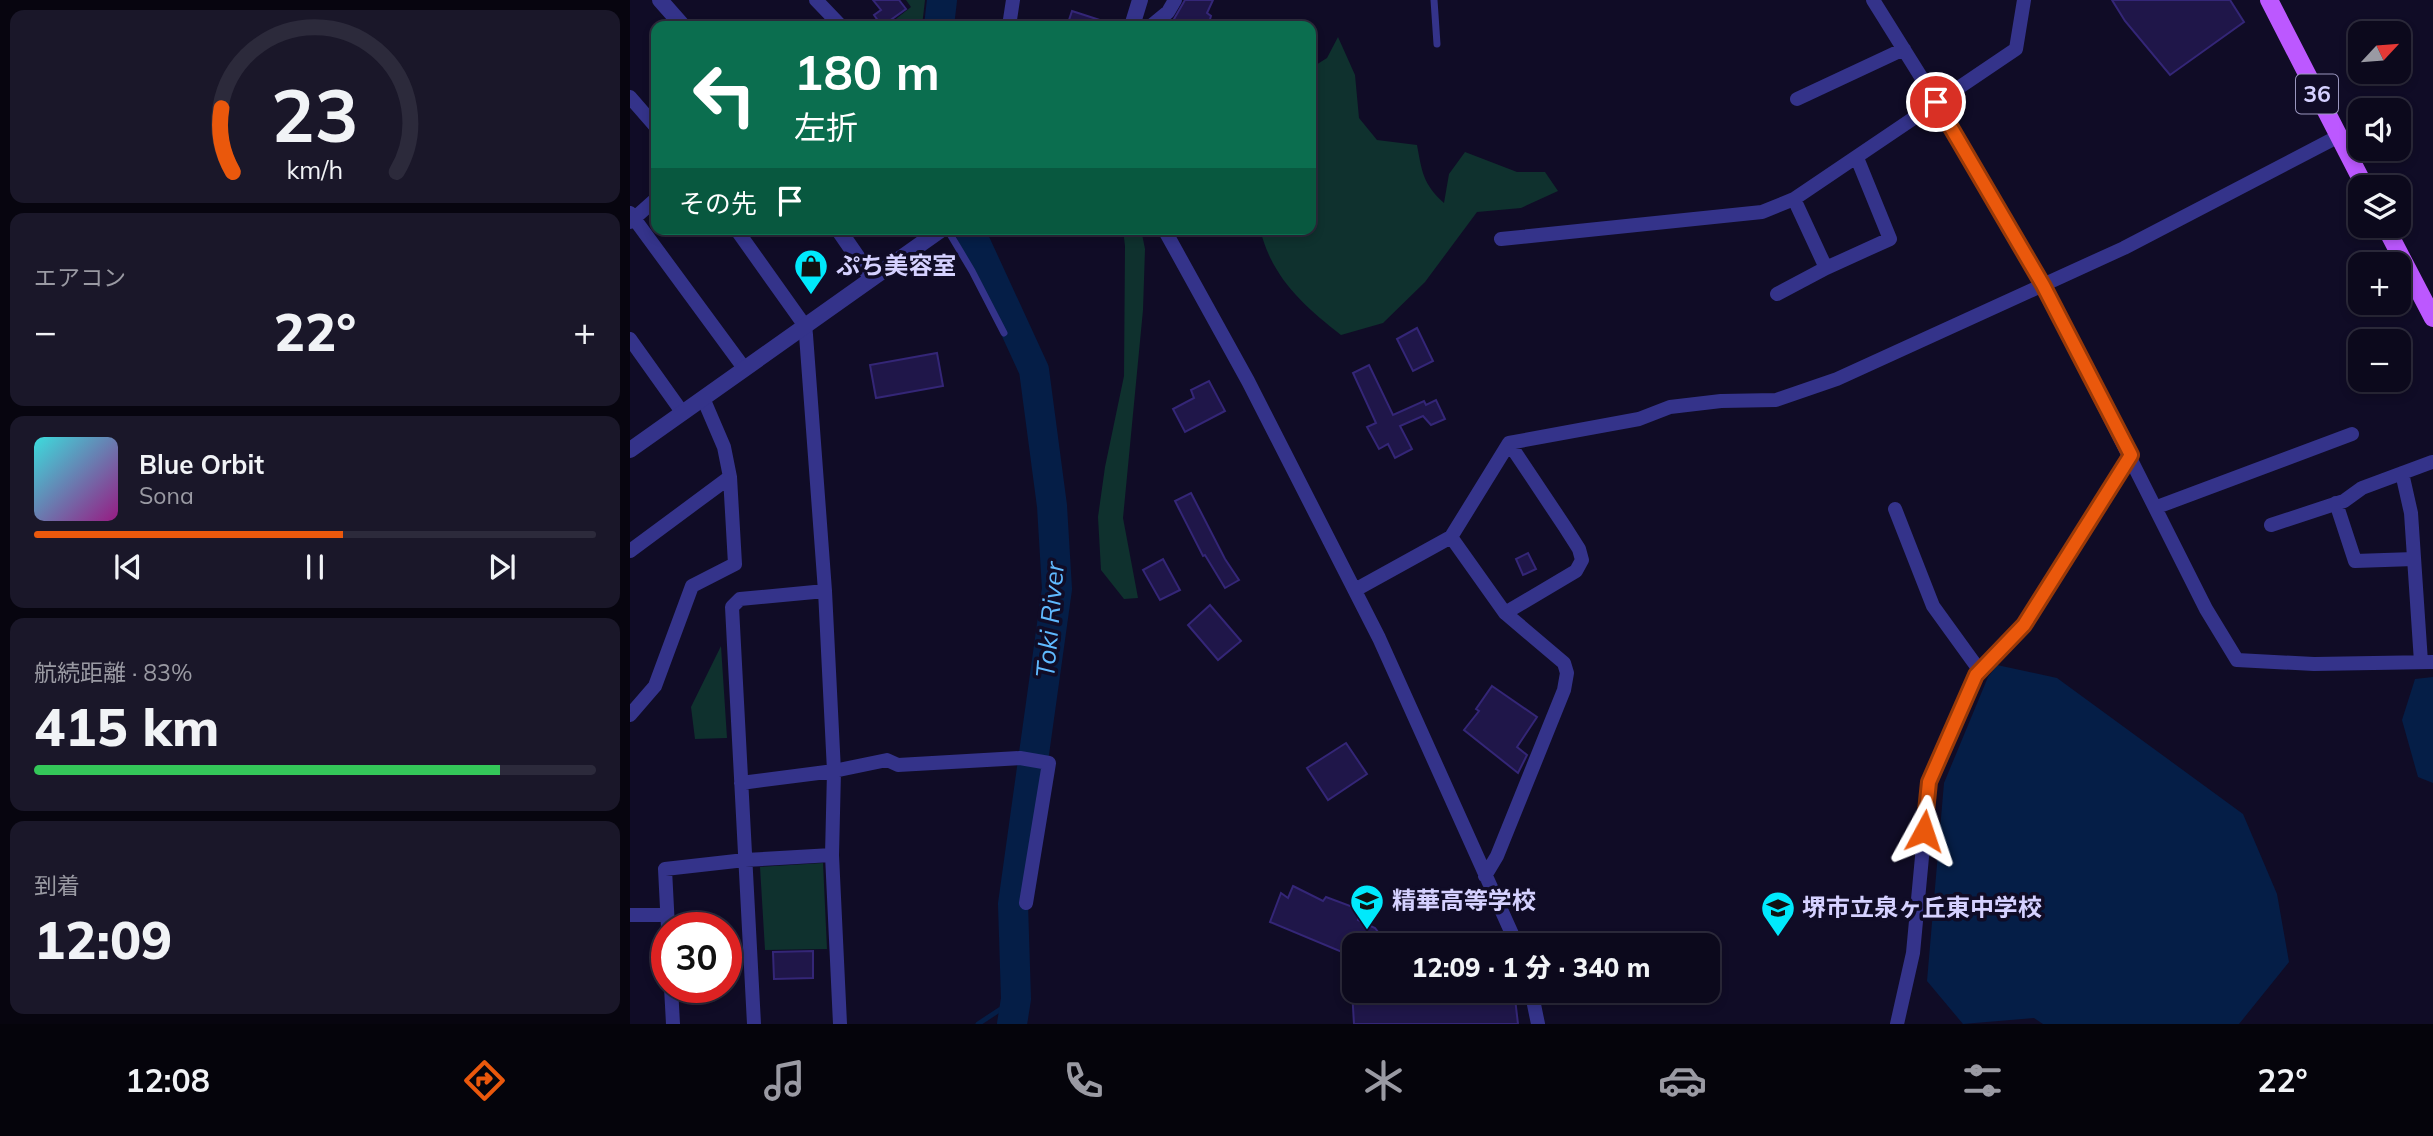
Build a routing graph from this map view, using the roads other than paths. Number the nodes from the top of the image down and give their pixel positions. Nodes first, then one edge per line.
1 (660, 0) edge
2 (816, 0) edge
3 (1013, 0) edge
4 (1140, 0) edge
5 (1175, 0) edge
6 (1434, 0) edge
7 (1873, 0) edge
8 (2024, 0) edge
9 (2269, 0) edge
10 (679, 21) edge
11 (836, 21) edge
12 (1010, 21) edge
13 (1134, 21) edge
14 (1157, 21) edge
15 (1437, 44) dead end
16 (1903, 49) junction
17 (630, 97) edge
18 (1797, 99) dead end
19 (1936, 102) junction
20 (651, 121) edge
21 (2339, 136) junction
22 (1857, 158) junction
23 (2359, 175) edge
24 (1794, 199) junction
25 (651, 203) edge
26 (632, 218) edge
27 (740, 235) edge
28 (842, 235) edge
29 (936, 235) edge
30 (949, 235) edge
31 (1167, 235) edge
32 (2391, 238) edge
33 (1501, 239) dead end
34 (1826, 268) junction
35 (872, 277) junction
36 (2043, 285) junction
37 (1777, 294) dead end
38 (2433, 318) edge
39 (805, 326) junction
40 (1004, 333) dead end
41 (630, 339) edge
42 (744, 368) junction
43 (703, 398) junction
44 (682, 412) junction
45 (2352, 434) dead end
46 (1509, 443) junction
47 (630, 450) edge
48 (2131, 455) junction
49 (2432, 462) edge
50 (2402, 473) junction
51 (730, 477) junction
52 (2336, 503) junction
53 (2157, 507) junction
54 (1895, 509) dead end
55 (2271, 525) dead end
56 (1451, 537) junction
57 (630, 551) edge
58 (2414, 559) junction
59 (1355, 590) junction
60 (825, 591) junction
61 (1505, 613) junction
62 (2427, 662) edge
63 (1980, 671) junction
64 (630, 715) edge
65 (834, 771) junction
66 (741, 782) junction
67 (832, 855) junction
68 (745, 860) junction
69 (1485, 876) junction
70 (1026, 903) dead end
71 (667, 912) edge
72 (630, 915) edge
73 (651, 918) edge
74 (1511, 933) edge
75 (672, 1003) edge
76 (1534, 1003) edge
77 (673, 1024) edge
78 (754, 1024) edge
79 (840, 1024) edge
80 (1538, 1024) edge
81 (1897, 1024) edge

1 - 10 street
2 - 11 street
3 - 12 street
4 - 13 street
5 - 14 street
6 - 15 lane
7 - 16 street
8 - 19 street
9 - 21 main road, 36
16 - 18 street
16 - 19 street
17 - 20 street
19 - 22 street
19 - 36 street
21 - 23 main road, 36
21 - 36 street
22 - 24 street
22 - 34 street
24 - 33 street
24 - 34 street
25 - 26 street
26 - 42 street
27 - 39 street
28 - 35 street
29 - 35 street
30 - 40 lane
31 - 59 street
32 - 38 main road
34 - 37 street
35 - 39 street
36 - 46 street
36 - 48 street
39 - 42 street
39 - 60 street
41 - 44 street
42 - 43 street
43 - 44 street
43 - 51 street
44 - 47 street
45 - 53 street
46 - 56 street
46 - 61 street
48 - 53 street
48 - 63 street
49 - 50 street
50 - 52 street
50 - 58 street
51 - 57 street
51 - 64 street
52 - 55 street
52 - 58 street
53 - 62 street
54 - 63 street
56 - 59 street
56 - 61 street
58 - 62 street
59 - 69 street
60 - 65 street
60 - 66 street
61 - 69 street
63 - 81 street
65 - 66 street
65 - 67 street
65 - 70 street
66 - 68 street
67 - 68 street
67 - 79 street
68 - 71 street
68 - 78 street
69 - 74 street
72 - 73 street
75 - 77 street
76 - 80 street

